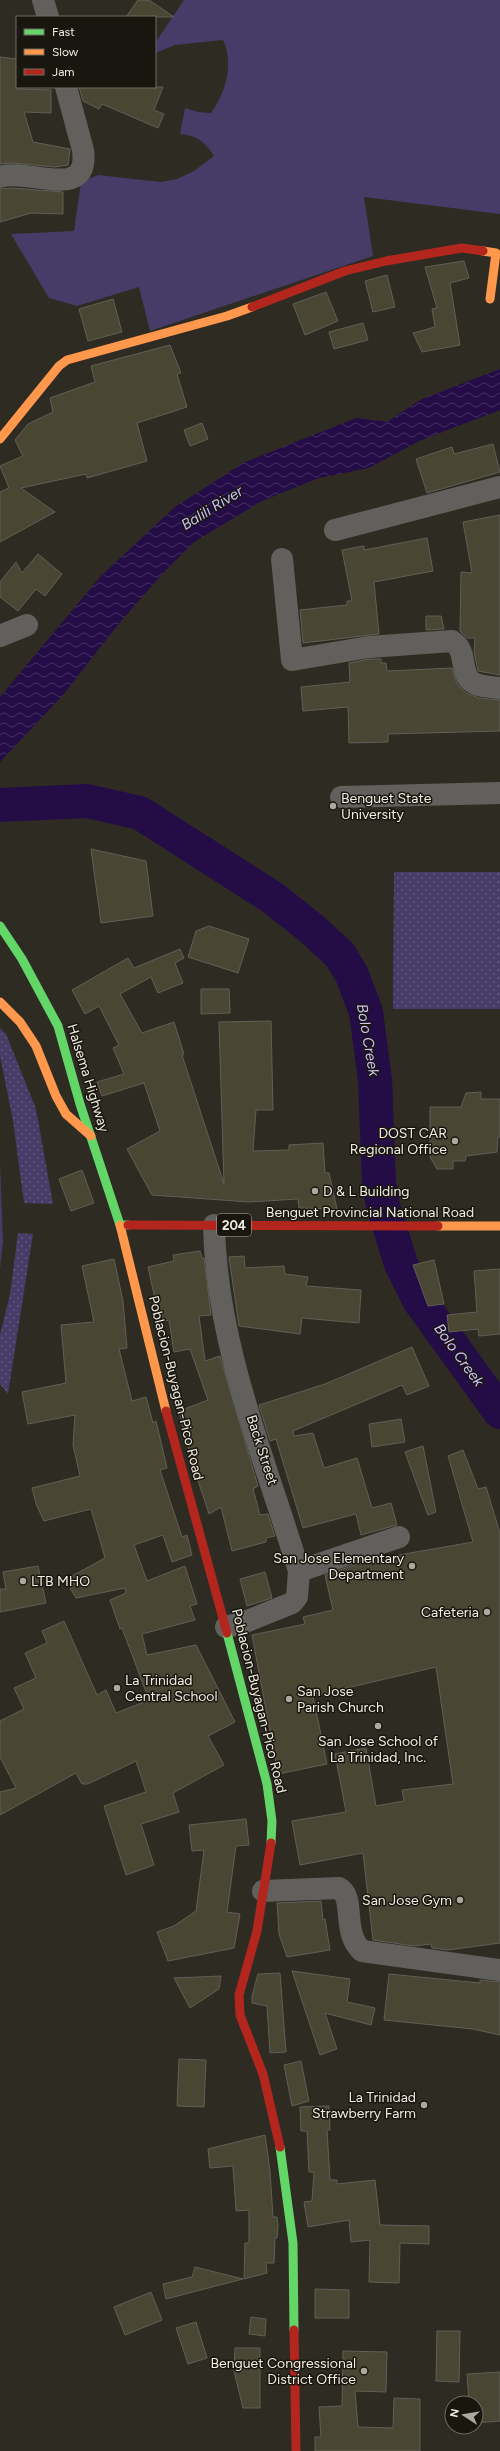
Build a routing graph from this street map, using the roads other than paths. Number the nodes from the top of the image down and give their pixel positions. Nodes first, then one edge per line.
1 (43, 0) edge
2 (48, 16) edge
3 (66, 88) edge
4 (0, 177) edge
5 (490, 299) dead end
6 (0, 439) edge
7 (500, 487) edge
8 (335, 530) dead end
9 (282, 559) dead end
10 (27, 625) dead end
11 (0, 636) edge
12 (500, 688) edge
13 (500, 793) edge
14 (340, 797) dead end
15 (0, 926) edge
16 (0, 1002) edge
17 (91, 1136) junction
18 (120, 1224) junction
19 (214, 1225) junction
20 (500, 1226) edge
21 (400, 1537) dead end
22 (299, 1570) junction
23 (226, 1627) junction
24 (263, 1891) junction
25 (500, 1970) edge
26 (296, 2451) edge

1 - 2 street
3 - 4 street
5 - 6 main road
7 - 8 street
9 - 12 street
10 - 11 street
13 - 14 street
15 - 17 main road, Halsema Highway
16 - 17 main road
17 - 18 main road, Halsema Highway
18 - 19 main road, Benguet Provincial National Road / 204
18 - 23 main road, Poblacion-Buyagan-Pico Road
19 - 20 main road, Benguet Provincial National Road / 204
19 - 22 street, Back Street
21 - 22 street
22 - 23 street, Back Street
23 - 24 main road, Poblacion-Buyagan-Pico Road
24 - 25 street
24 - 26 main road, Poblacion-Buyagan-Pico Road

